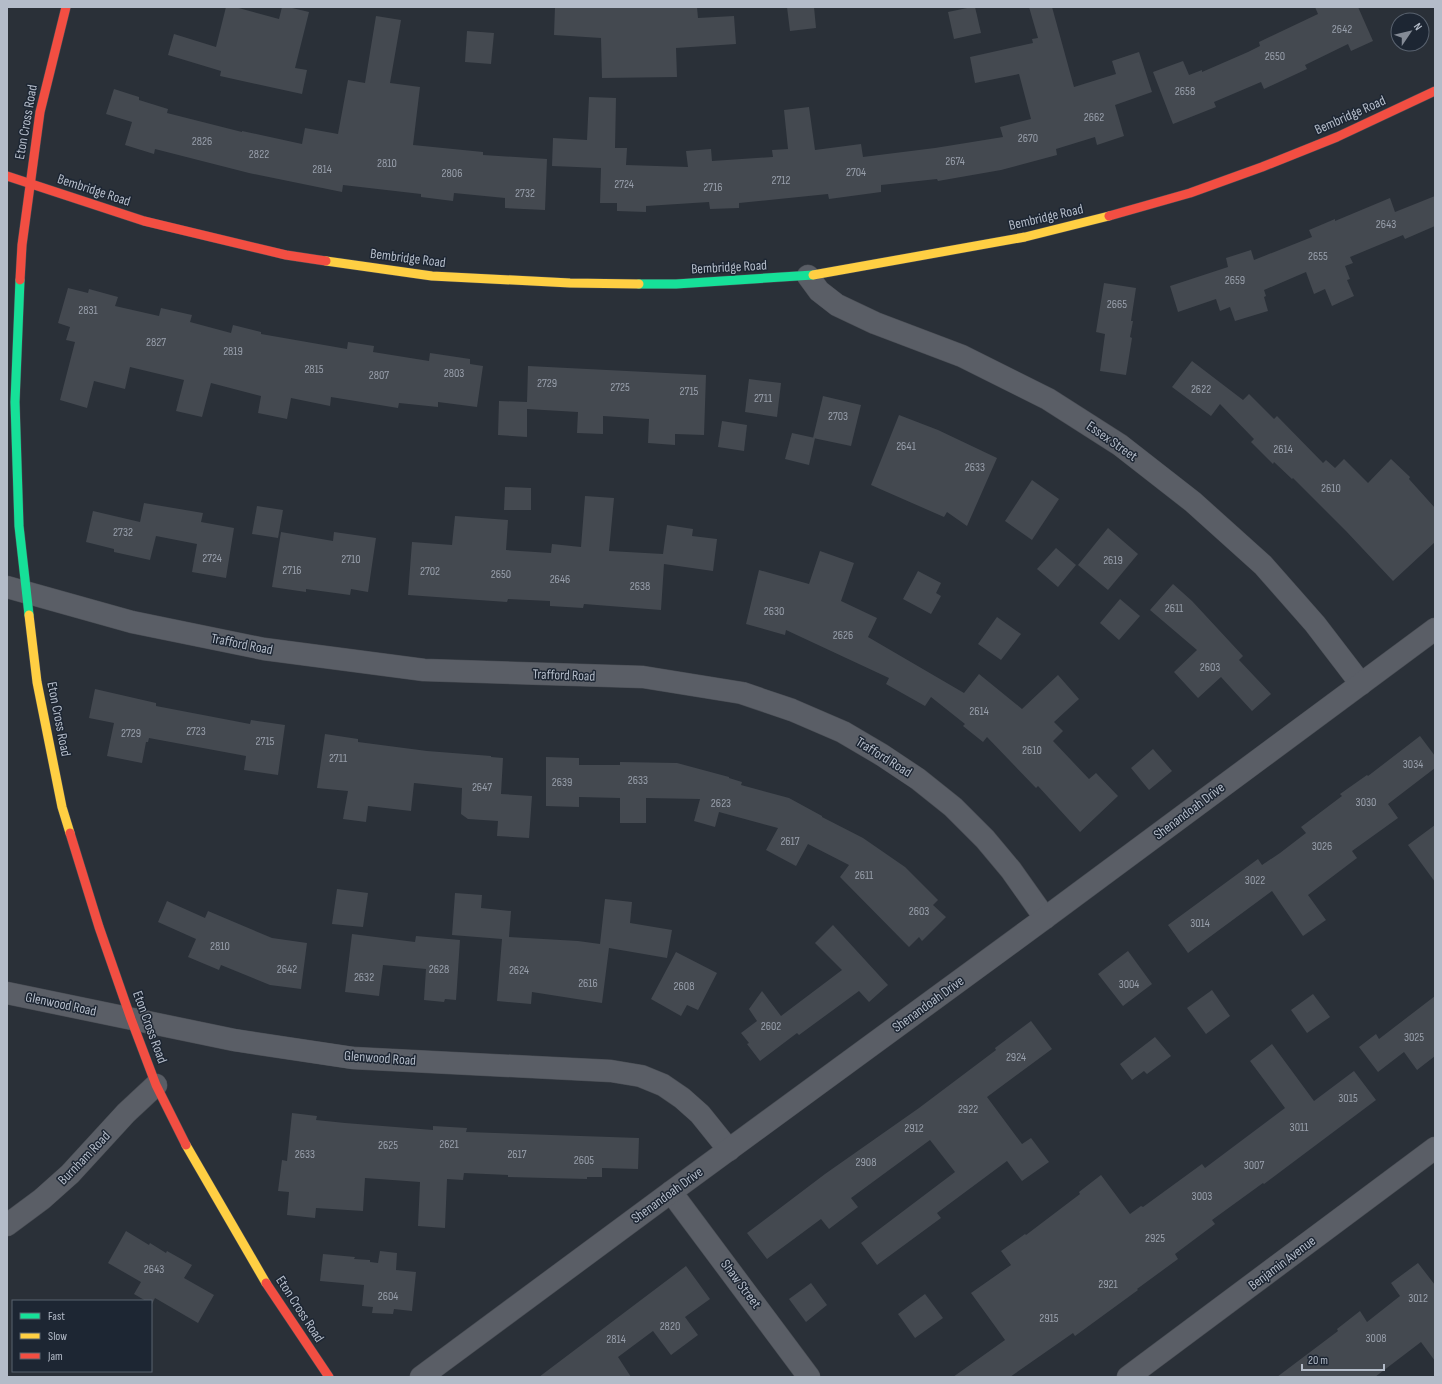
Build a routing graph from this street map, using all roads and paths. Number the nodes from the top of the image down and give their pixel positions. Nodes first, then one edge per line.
1 (66, 7) edge
2 (1435, 91) edge
3 (7, 176) edge
4 (30, 184) junction
5 (808, 276) junction
6 (7, 587) edge
7 (28, 594) junction
8 (1435, 629) edge
9 (1361, 684) junction
10 (1045, 918) junction
11 (7, 993) edge
12 (131, 1019) junction
13 (156, 1085) junction
14 (1435, 1148) edge
15 (729, 1150) junction
16 (671, 1192) junction
17 (7, 1225) edge
18 (329, 1377) edge
19 (421, 1377) edge
20 (810, 1377) edge
21 (1128, 1377) edge

1 - 4 street, Eton Cross Road
2 - 5 street, Bembridge Road
3 - 4 street, Bembridge Road
4 - 5 street, Bembridge Road
4 - 7 street, Eton Cross Road
5 - 9 street, Essex Street
6 - 7 street, Trafford Road
7 - 10 street, Trafford Road
7 - 12 street, Eton Cross Road
8 - 9 street, Shenandoah Drive
9 - 10 street, Shenandoah Drive
10 - 15 street, Shenandoah Drive
11 - 12 street, Glenwood Road
12 - 13 street, Eton Cross Road
12 - 15 street, Glenwood Road
13 - 17 street, Burnham Road
13 - 18 street, Eton Cross Road
14 - 21 street, Benjamin Avenue
15 - 16 street, Shenandoah Drive
16 - 19 street, Shenandoah Drive
16 - 20 street, Shaw Street

